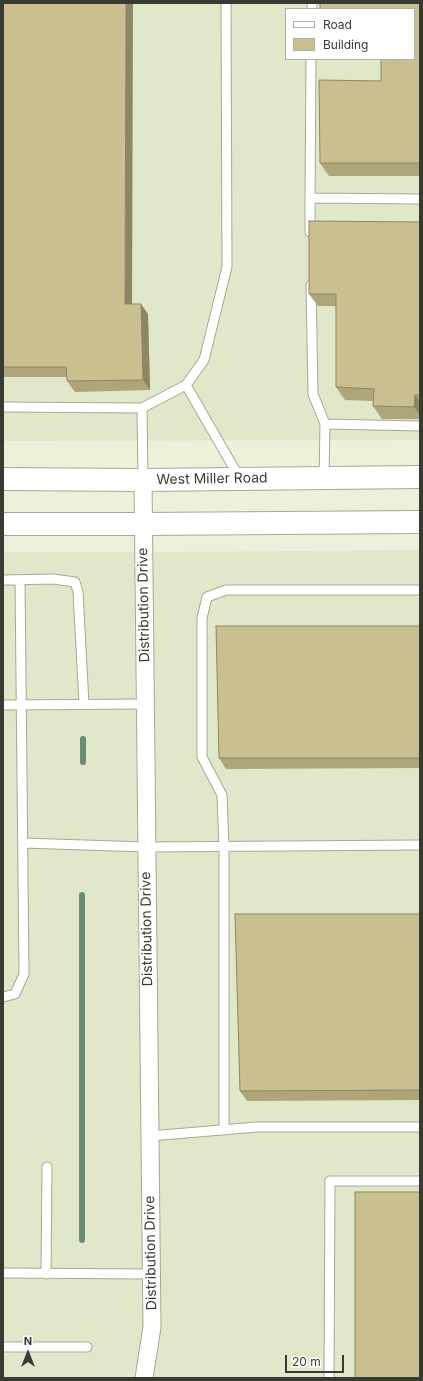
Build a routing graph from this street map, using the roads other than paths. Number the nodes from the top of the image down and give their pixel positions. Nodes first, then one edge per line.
1 (226, 3) edge
2 (311, 60) edge
3 (310, 198) junction
4 (420, 199) edge
5 (311, 245) edge
6 (311, 276) edge
7 (186, 385) junction
8 (3, 407) edge
9 (142, 408) junction
10 (325, 424) junction
11 (420, 426) edge
12 (420, 477) edge
13 (324, 478) junction
14 (3, 479) edge
15 (240, 479) junction
16 (143, 480) junction
17 (420, 522) edge
18 (3, 524) edge
19 (143, 524) junction
20 (3, 580) edge
21 (20, 580) junction
22 (420, 590) edge
23 (84, 704) junction
24 (145, 704) junction
25 (3, 705) edge
26 (22, 705) junction
27 (23, 843) junction
28 (420, 845) edge
29 (224, 846) junction
30 (146, 847) junction
31 (3, 997) edge
32 (420, 1127) edge
33 (224, 1130) junction
34 (150, 1136) junction
35 (48, 1167) dead end
36 (420, 1181) edge
37 (3, 1273) edge
38 (46, 1274) junction
39 (151, 1274) junction
40 (3, 1347) edge
41 (87, 1347) dead end
42 (144, 1378) edge
43 (329, 1378) edge

1 - 7 lane
2 - 3 lane
3 - 4 lane
3 - 5 lane
6 - 10 lane
7 - 9 lane
7 - 15 lane
8 - 9 lane
9 - 16 lane
10 - 11 lane
10 - 13 lane
12 - 13 main road, West Miller Road
13 - 15 main road, West Miller Road
14 - 16 main road, West Miller Road
15 - 16 main road, West Miller Road
16 - 19 street, Distribution Drive
17 - 19 main road
18 - 19 main road
19 - 24 street, Distribution Drive
20 - 21 lane
21 - 23 lane
21 - 26 lane
22 - 29 lane
23 - 24 lane
23 - 26 lane
24 - 30 street, Distribution Drive
25 - 26 lane
26 - 27 lane
27 - 30 lane
27 - 31 lane
28 - 29 lane
29 - 30 lane
29 - 33 lane
30 - 34 street, Distribution Drive
32 - 33 lane
33 - 34 lane
34 - 39 street, Distribution Drive
35 - 38 lane
36 - 43 lane
37 - 38 lane
38 - 39 lane
39 - 42 street, Distribution Drive
40 - 41 lane

